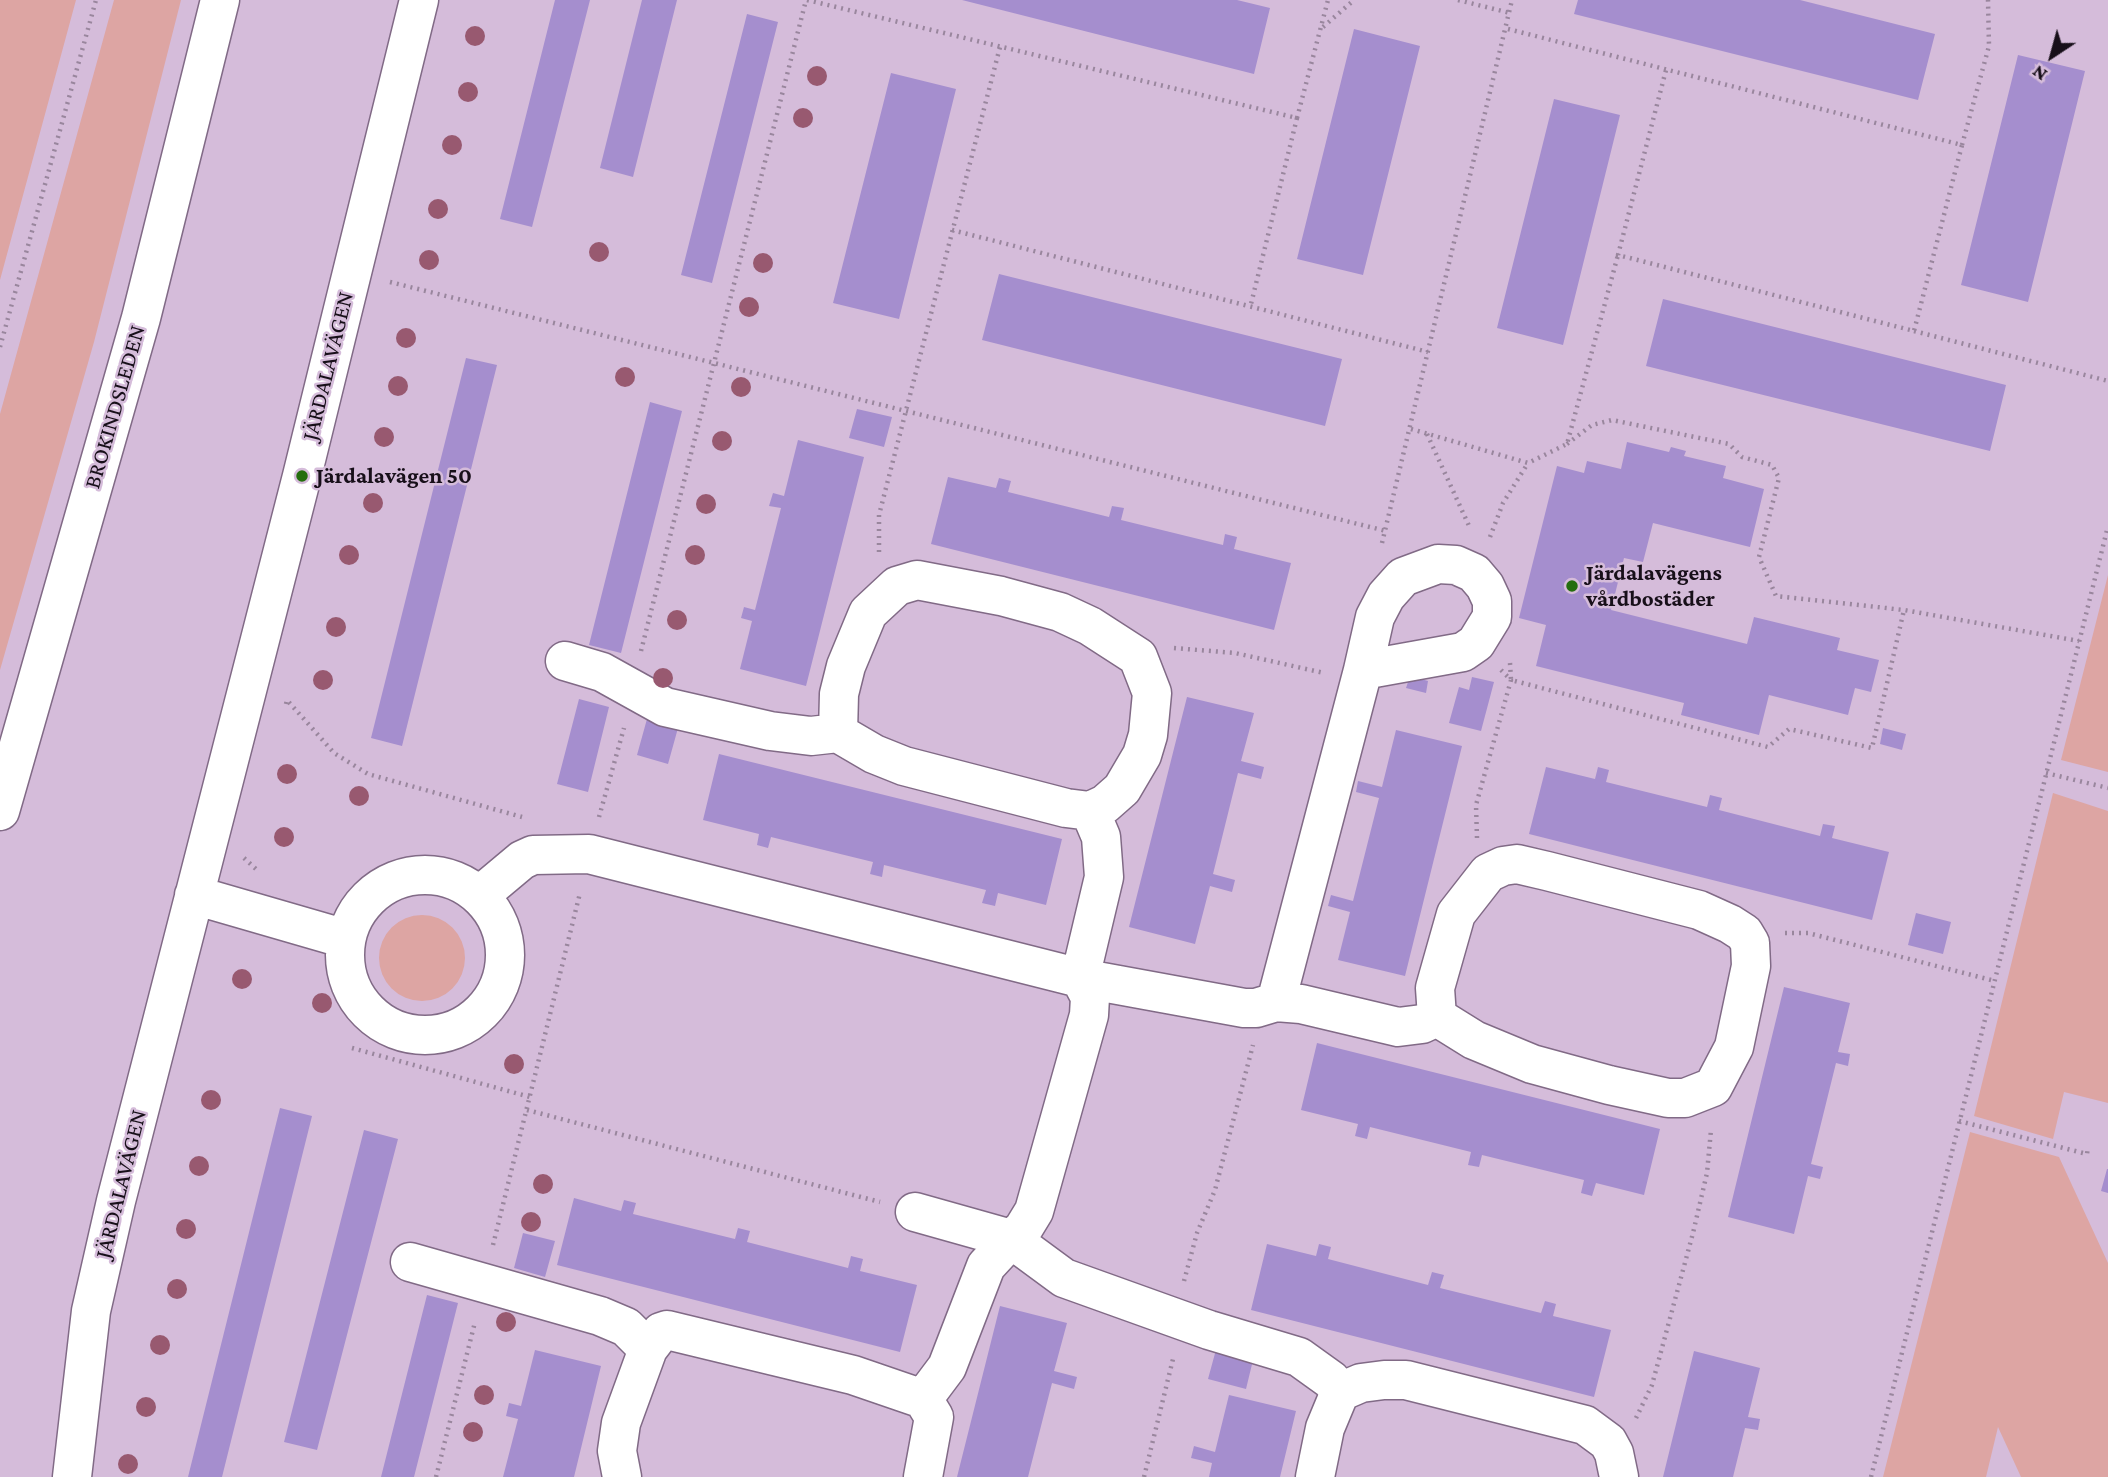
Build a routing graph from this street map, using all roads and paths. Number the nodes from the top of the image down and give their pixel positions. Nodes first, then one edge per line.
1 (96, 0) edge
2 (220, 0) edge
3 (419, 0) edge
4 (806, 0) edge
5 (1328, 0) edge
6 (1353, 0) edge
7 (1458, 0) edge
8 (1988, 0) edge
9 (1510, 13) dead end
10 (1321, 29) junction
11 (1508, 29) dead end
12 (1000, 47) junction
13 (1665, 70) junction
14 (1297, 118) junction
15 (1962, 145) junction
16 (952, 230) junction
17 (1618, 255) junction
18 (351, 272) junction
19 (1250, 308) junction
20 (1914, 331) junction
21 (0, 346) edge
22 (1428, 352) dead end
23 (716, 363) junction
24 (2108, 381) edge
25 (908, 410) junction
26 (1411, 429) dead end
27 (1427, 433) junction
28 (1567, 444) junction
29 (2108, 526) edge
30 (1386, 531) dead end
31 (1474, 573) junction
32 (891, 590) junction
33 (1904, 610) junction
34 (2079, 641) junction
35 (1476, 643) junction
36 (1138, 657) junction
37 (565, 661) dead end
38 (1361, 676) junction
39 (1511, 680) junction
40 (633, 690) junction
41 (283, 710) dead end
42 (838, 733) junction
43 (2046, 773) junction
44 (2108, 788) edge
45 (0, 811) edge
46 (1090, 811) junction
47 (528, 818) dead end
48 (243, 852) dead end
49 (589, 854) junction
50 (1488, 873) junction
51 (265, 876) dead end
52 (194, 895) junction
53 (479, 896) junction
54 (346, 939) junction
55 (1751, 943) junction
56 (1080, 978) junction
57 (1995, 981) junction
58 (1276, 1002) junction
59 (1437, 1017) junction
60 (352, 1048) dead end
61 (1706, 1091) junction
62 (530, 1097) junction
63 (527, 1110) junction
64 (1959, 1121) junction
65 (2088, 1147) dead end
66 (915, 1212) joint
67 (1011, 1239) junction
68 (410, 1262) dead end
69 (484, 1283) junction
70 (648, 1349) junction
71 (1340, 1392) junction
72 (923, 1399) junction
73 (1614, 1460) edge
74 (72, 1477) edge
75 (436, 1477) edge
76 (622, 1477) edge
77 (923, 1477) edge
78 (1315, 1477) edge
79 (1871, 1477) edge

1 - 21 path
2 - 45 street, BROKINDSLEDEN
3 - 18 street, JÄRDALAVÄGEN
4 - 12 path
4 - 23 path
5 - 10 path
6 - 10 path
7 - 9 path
8 - 15 path
10 - 14 path
11 - 13 path
12 - 14 path
12 - 16 path
13 - 15 path
13 - 17 path
14 - 19 path
15 - 20 path
16 - 19 path
16 - 25 path
17 - 20 path
17 - 28 path
18 - 23 path
18 - 52 street, JÄRDALAVÄGEN
19 - 22 path
20 - 24 path
23 - 25 path
23 - 40 path
25 - 30 path
25 - 32 path
26 - 27 path
27 - 28 path
27 - 31 path
28 - 33 path
29 - 34 path
31 - 35 street
31 - 38 street
32 - 36 street
32 - 42 street
33 - 34 path
33 - 39 path
34 - 43 path
35 - 38 street
35 - 39 path
36 - 38 path
36 - 46 street
37 - 40 street
38 - 58 street
39 - 50 path
40 - 42 street
40 - 49 path
41 - 47 path
42 - 46 street
43 - 44 path
43 - 57 path
46 - 56 street
48 - 51 path
49 - 53 street
49 - 56 street
49 - 62 path
50 - 55 street
50 - 59 street
52 - 54 street
52 - 74 street, JÄRDALAVÄGEN
53 - 54 street
53 - 54 street
55 - 57 path
55 - 61 street
56 - 58 street
56 - 67 street
57 - 64 path
58 - 59 street
59 - 61 street
60 - 62 path
61 - 73 path
62 - 63 path
63 - 66 path
63 - 69 path
64 - 65 path
64 - 79 path
66 - 67 street
67 - 71 street
67 - 72 street
68 - 69 street
69 - 70 street
69 - 75 path
70 - 72 street
70 - 76 street
71 - 73 street
71 - 78 street
72 - 77 street

